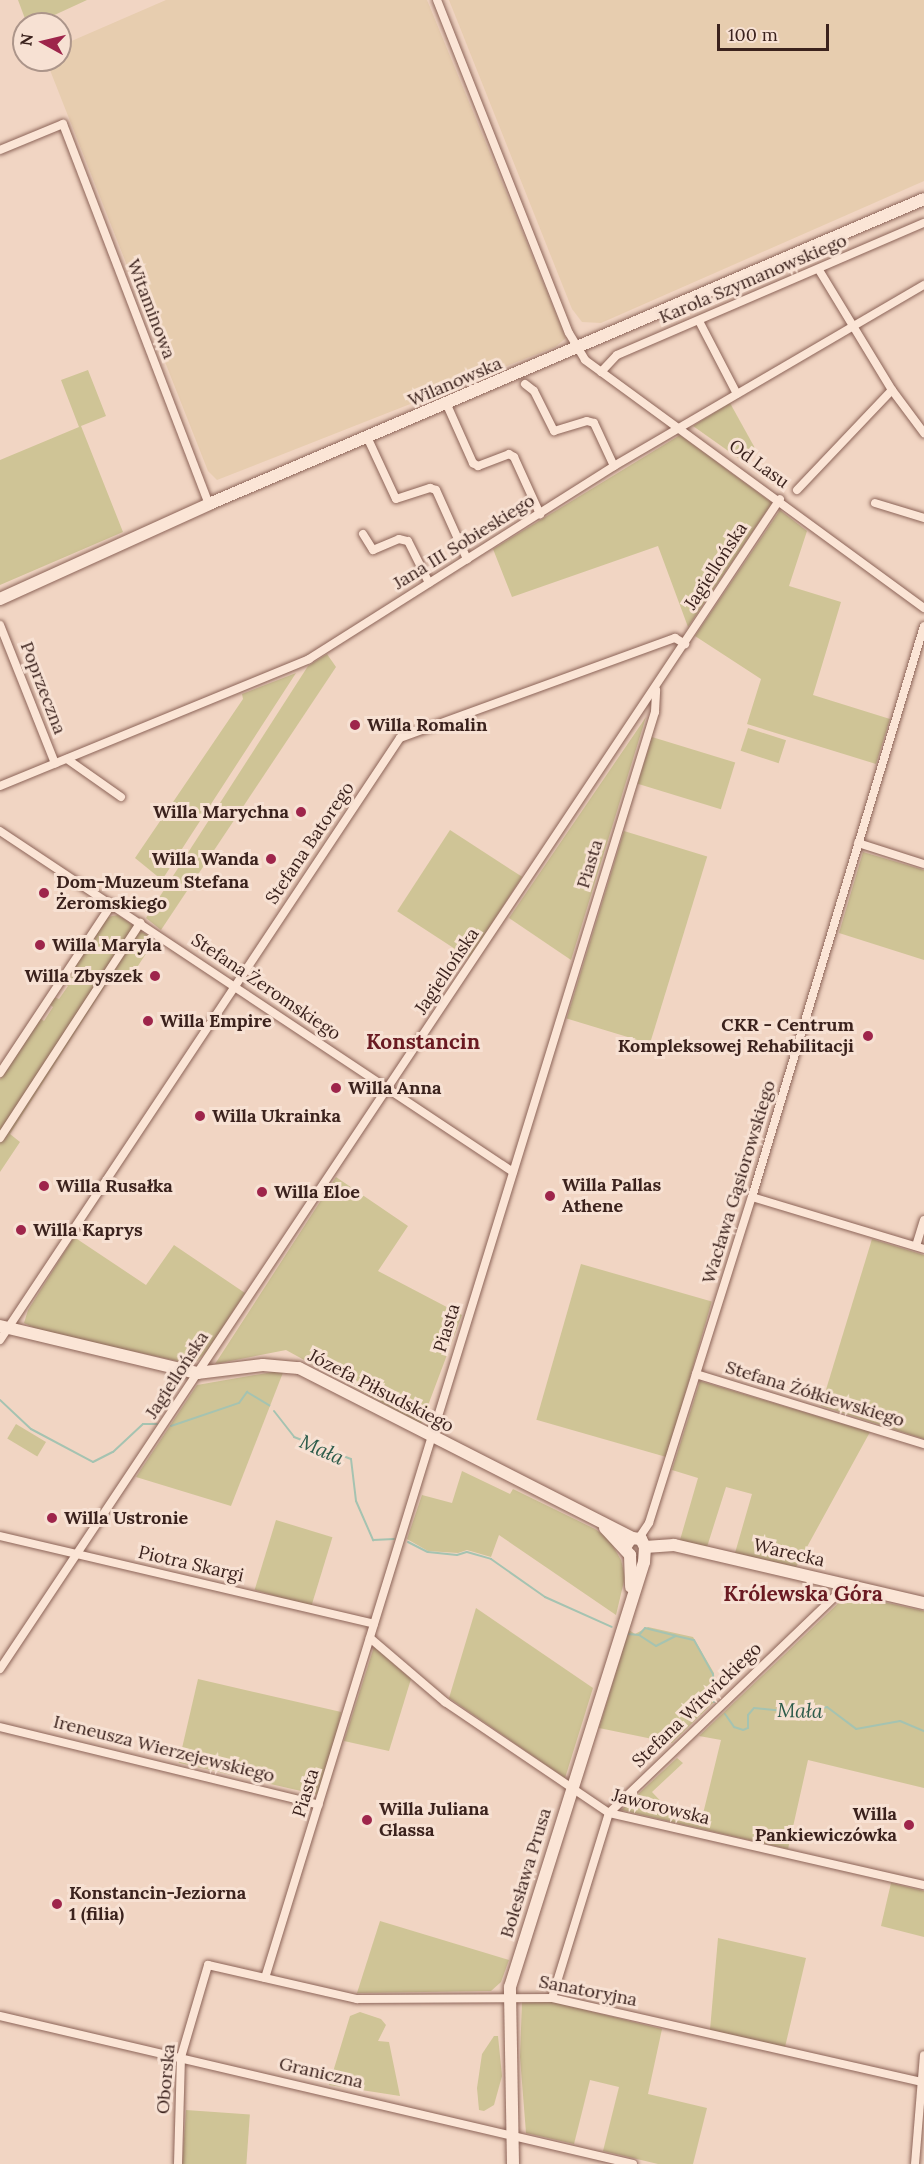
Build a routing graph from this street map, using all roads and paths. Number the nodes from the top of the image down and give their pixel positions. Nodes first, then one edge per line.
1 (437, 0) edge
2 (0, 150) edge
3 (924, 199) edge
4 (924, 223) edge
5 (819, 270) junction
6 (924, 285) edge
7 (699, 321) junction
8 (853, 326) junction
9 (576, 348) junction
10 (601, 372) junction
11 (525, 384) dead end
12 (892, 390) junction
13 (737, 394) junction
14 (447, 405) junction
15 (680, 427) junction
16 (924, 434) edge
17 (368, 439) junction
18 (614, 466) junction
19 (797, 490) dead end
20 (780, 499) junction
21 (875, 503) dead end
22 (209, 504) junction
23 (540, 514) junction
24 (924, 518) edge
25 (363, 534) dead end
26 (467, 559) junction
27 (429, 583) junction
28 (0, 599) edge
29 (924, 608) edge
30 (0, 625) edge
31 (924, 626) edge
32 (685, 644) junction
33 (656, 688) junction
34 (67, 759) junction
35 (55, 764) junction
36 (0, 786) edge
37 (121, 797) dead end
38 (0, 831) edge
39 (858, 843) junction
40 (924, 864) edge
41 (112, 904) junction
42 (140, 923) junction
43 (234, 986) junction
44 (0, 1073) edge
45 (389, 1088) junction
46 (0, 1138) edge
47 (513, 1172) junction
48 (752, 1197) junction
49 (924, 1220) edge
50 (920, 1247) edge
51 (4, 1327) edge
52 (0, 1340) edge
53 (197, 1373) junction
54 (696, 1374) junction
55 (431, 1437) junction
56 (924, 1444) edge
57 (0, 1536) edge
58 (636, 1546) junction
59 (77, 1554) junction
60 (842, 1584) junction
61 (924, 1603) edge
62 (374, 1624) junction
63 (370, 1638) junction
64 (0, 1669) edge
65 (0, 1727) edge
66 (571, 1788) junction
67 (319, 1805) junction
68 (609, 1813) junction
69 (924, 1885) edge
70 (208, 1965) joint
71 (265, 1978) junction
72 (509, 1996) junction
73 (552, 1998) junction
74 (0, 2016) edge
75 (924, 2055) edge
76 (181, 2057) junction
77 (921, 2082) junction
78 (514, 2135) junction
79 (178, 2164) edge
80 (513, 2164) edge
81 (633, 2164) edge
82 (915, 2164) edge

1 - 9 street
2 - 22 street, Witaminowa
3 - 9 street, Wilanowska
4 - 5 street, Karola Szymanowskiego
5 - 7 street, Karola Szymanowskiego
5 - 8 street
6 - 8 street, Jana III Sobieskiego
7 - 10 street, Karola Szymanowskiego
7 - 13 street
8 - 12 street
8 - 13 street, Jana III Sobieskiego
9 - 10 street, Od Lasu
9 - 14 street, Wilanowska
10 - 15 street, Od Lasu
11 - 18 street
12 - 16 street
12 - 19 street
13 - 15 street, Jana III Sobieskiego
14 - 17 street, Wilanowska
14 - 23 street
15 - 18 street, Jana III Sobieskiego
15 - 20 street, Od Lasu
17 - 22 street, Wilanowska
17 - 26 street
18 - 23 street, Jana III Sobieskiego
20 - 29 street, Od Lasu
20 - 32 street, Jagiellońska
21 - 24 street
22 - 28 street, Wilanowska
23 - 26 street, Jana III Sobieskiego
25 - 27 street
26 - 27 street, Jana III Sobieskiego
27 - 34 street, Jana III Sobieskiego
30 - 35 street, Poprzeczna
31 - 39 street, Wacława Gąsiorowskiego
32 - 33 street, Jagiellońska
32 - 43 street, Stefana Batorego
33 - 45 street, Jagiellońska
33 - 47 street, Piasta
34 - 35 street, Jana III Sobieskiego
34 - 37 street, Poprzeczna
35 - 36 street, Jana III Sobieskiego
38 - 41 street, Stefana Żeromskiego
39 - 40 street
39 - 48 street, Wacława Gąsiorowskiego
41 - 42 street, Stefana Żeromskiego
41 - 44 street
42 - 43 street, Stefana Żeromskiego
42 - 46 street
43 - 45 street, Stefana Żeromskiego
43 - 51 street, Stefana Batorego
45 - 47 street, Stefana Żeromskiego
45 - 53 street, Jagiellońska
47 - 55 street, Piasta
48 - 50 street
48 - 54 street, Wacława Gąsiorowskiego
49 - 50 street
51 - 52 street, Stefana Batorego
51 - 53 street, Józefa Piłsudskiego
53 - 55 street, Józefa Piłsudskiego
53 - 59 street, Jagiellońska
54 - 56 street, Stefana Żółkiewskiego
54 - 58 street, Wacława Gąsiorowskiego
55 - 58 street, Józefa Piłsudskiego
55 - 62 street, Piasta
57 - 59 street, Piotra Skargi
58 - 60 street, Warecka
58 - 66 street, Bolesława Prusa
59 - 62 street, Piotra Skargi
59 - 64 street, Jagiellońska
60 - 61 street, Warecka
60 - 68 street, Stefana Witwickiego
62 - 63 street, Piasta
63 - 66 street, Jaworowska
63 - 67 street, Piasta
65 - 67 street, Ireneusza Wierzejewskiego
66 - 68 street, Jaworowska
66 - 72 street, Bolesława Prusa
67 - 71 street, Piasta
68 - 69 street, Jaworowska
68 - 73 street, Stefana Witwickiego
70 - 71 street, Sanatoryjna
70 - 76 street, Oborska
71 - 72 street, Sanatoryjna
72 - 73 street, Sanatoryjna
72 - 78 street, Bolesława Prusa
73 - 77 street, Sanatoryjna
74 - 76 street, Graniczna
75 - 77 street
76 - 78 street, Graniczna
76 - 79 street, Oborska
77 - 82 street
78 - 80 street, Bolesława Prusa
78 - 81 street, Graniczna

